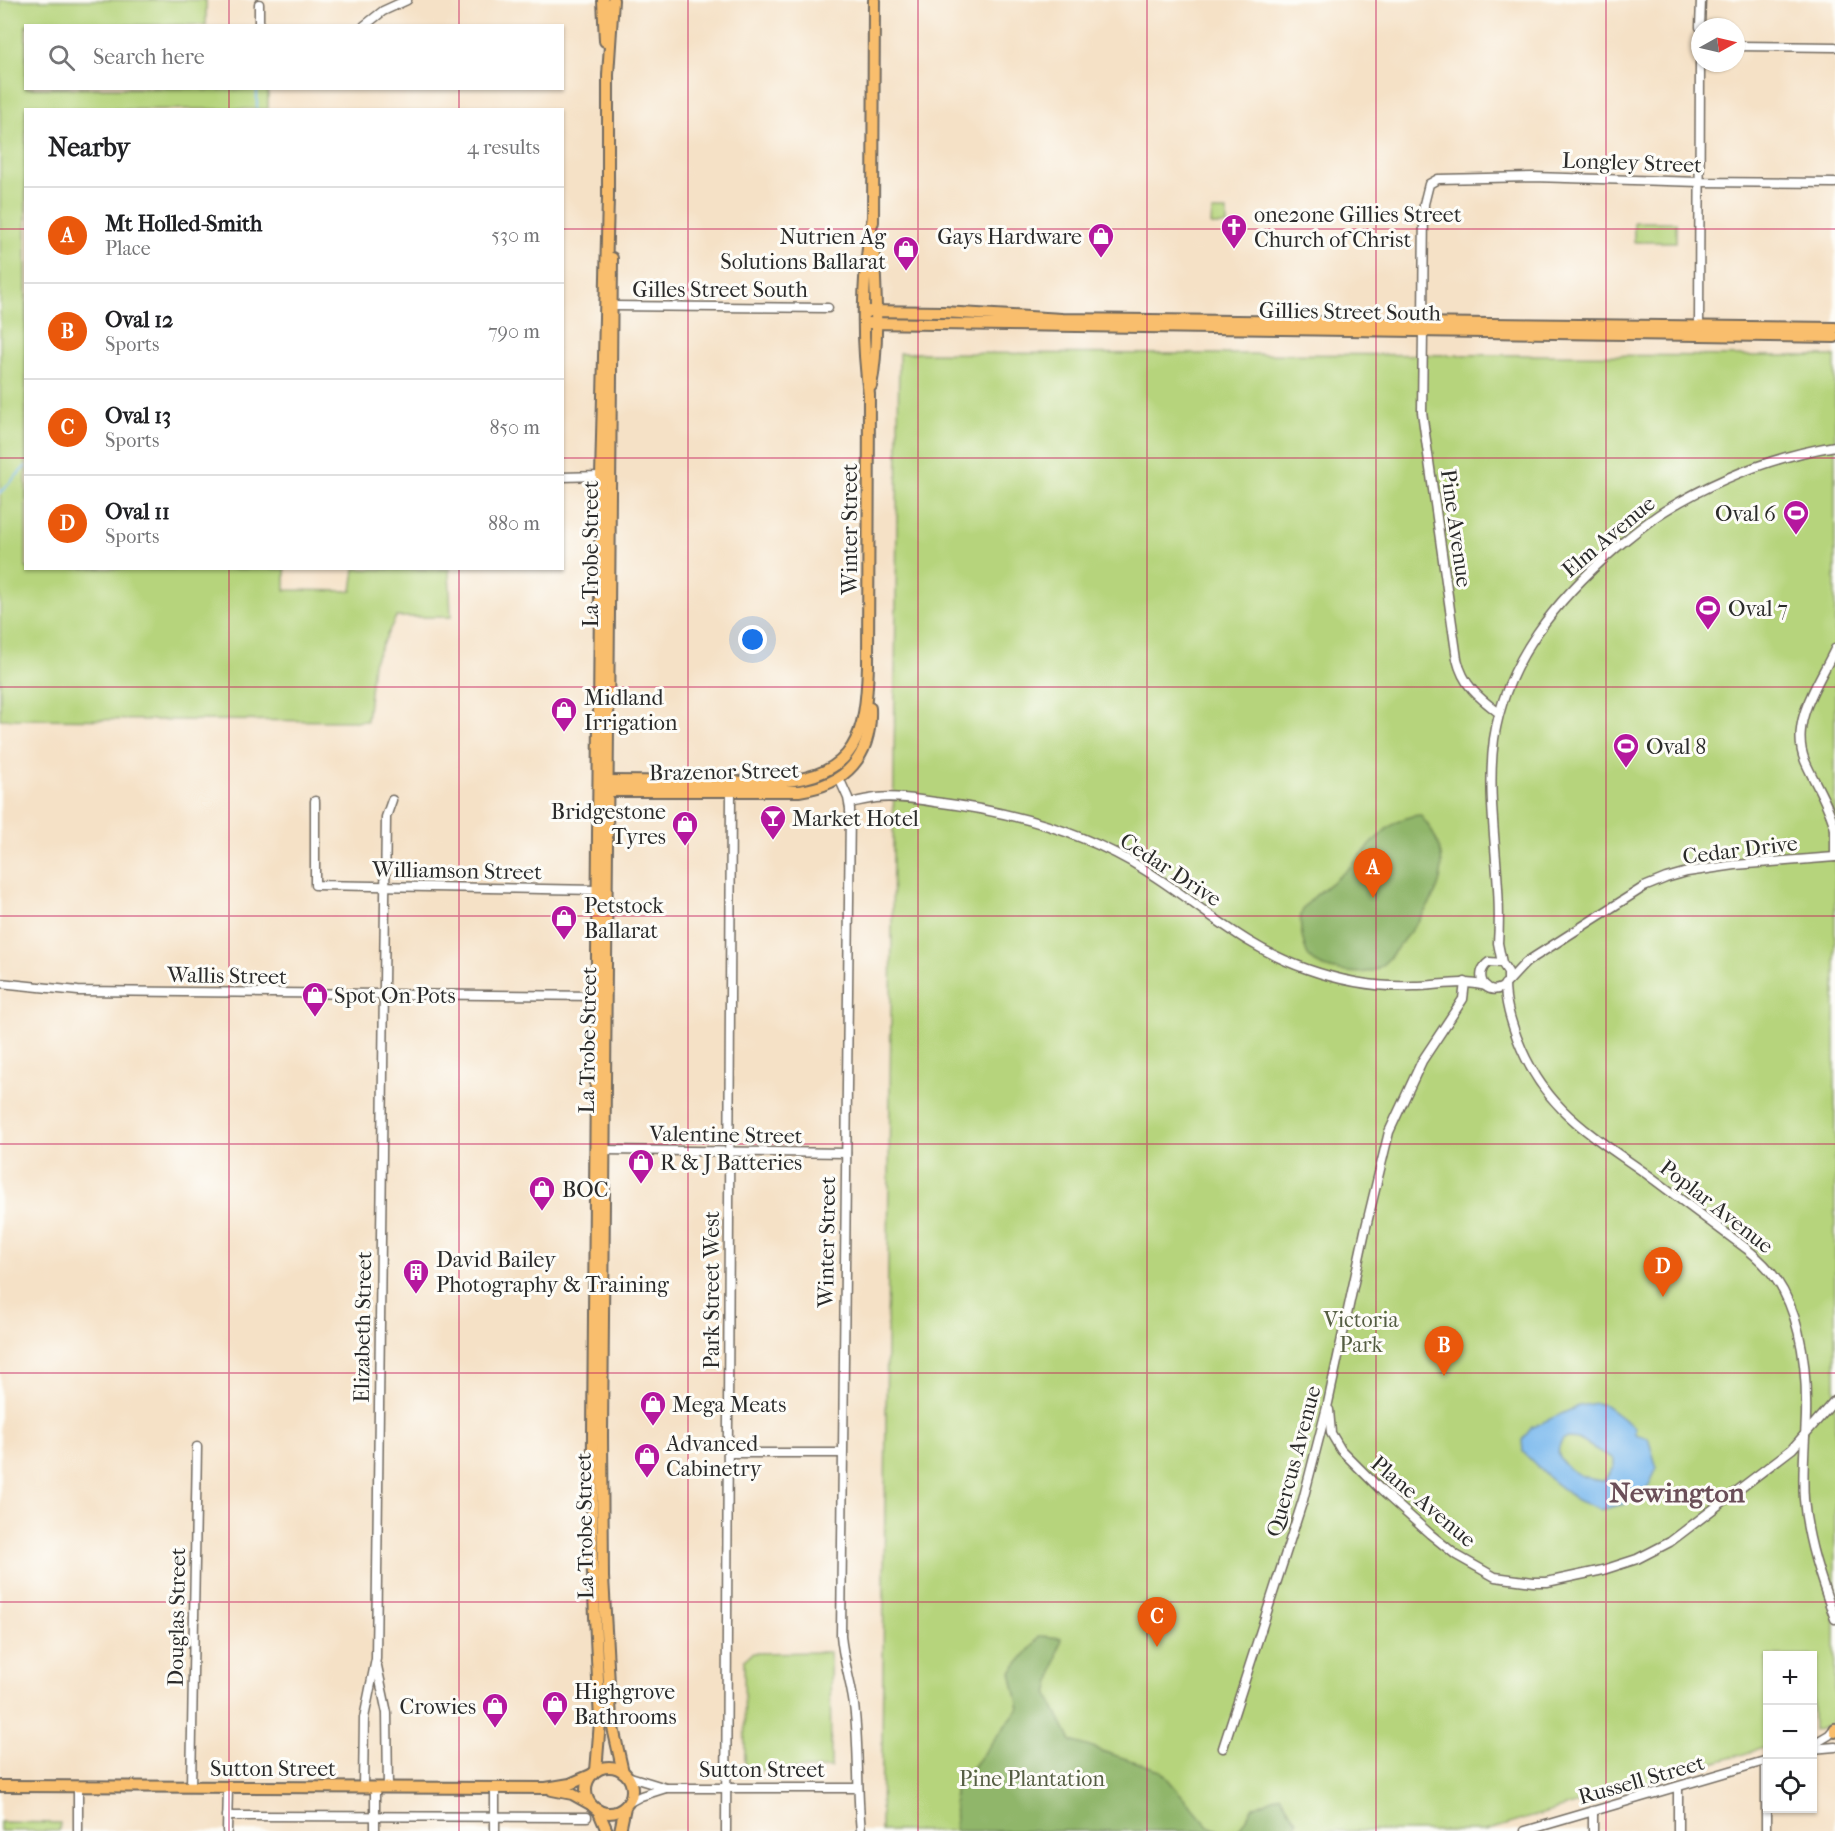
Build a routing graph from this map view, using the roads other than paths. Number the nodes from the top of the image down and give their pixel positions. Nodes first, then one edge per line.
1 (407, 0) edge
2 (603, 0) edge
3 (614, 0) edge
4 (874, 0) edge
5 (1701, 0) edge
6 (259, 4) dead end
7 (1700, 18) edge
8 (259, 24) edge
9 (367, 24) edge
10 (1745, 46) edge
11 (1835, 47) edge
12 (1700, 72) edge
13 (608, 75) junction
14 (1700, 182) junction
15 (1835, 183) edge
16 (1429, 184) joint
17 (608, 306) junction
18 (828, 308) dead end
19 (870, 311) junction
20 (870, 323) junction
21 (1135, 324) junction
22 (1423, 327) junction
23 (1835, 328) edge
24 (1700, 330) junction
25 (1835, 337) edge
26 (1835, 446) edge
27 (605, 475) junction
28 (564, 477) edge
29 (1835, 649) edge
30 (868, 665) junction
31 (1499, 712) junction
32 (831, 769) junction
33 (838, 778) junction
34 (603, 786) junction
35 (731, 787) junction
36 (392, 800) dead end
37 (315, 801) dead end
38 (850, 803) junction
39 (1835, 830) edge
40 (1835, 856) edge
41 (386, 887) junction
42 (602, 890) junction
43 (1498, 943) junction
44 (1528, 960) junction
45 (1489, 962) junction
46 (1503, 964) junction
47 (1481, 974) junction
48 (1465, 982) junction
49 (1507, 982) junction
50 (0, 983) edge
51 (1487, 987) junction
52 (384, 994) junction
53 (602, 996) junction
54 (1508, 1009) junction
55 (600, 1150) junction
56 (730, 1152) junction
57 (846, 1153) junction
58 (1835, 1400) edge
59 (1328, 1403) junction
60 (1805, 1435) junction
61 (197, 1447) dead end
62 (729, 1453) junction
63 (842, 1453) junction
64 (1835, 1619) edge
65 (376, 1659) junction
66 (1835, 1730) edge
67 (1817, 1744) edge
68 (1817, 1747) edge
69 (1835, 1747) edge
70 (1223, 1748) dead end
71 (1763, 1761) edge
72 (594, 1773) junction
73 (625, 1774) junction
74 (0, 1786) edge
75 (78, 1786) junction
76 (191, 1787) junction
77 (228, 1787) junction
78 (363, 1787) junction
79 (375, 1787) junction
80 (388, 1788) junction
81 (495, 1788) junction
82 (546, 1788) junction
83 (666, 1788) junction
84 (726, 1788) junction
85 (858, 1788) junction
86 (1678, 1788) junction
87 (627, 1805) junction
88 (595, 1807) junction
89 (1593, 1811) junction
90 (1766, 1813) edge
91 (227, 1816) junction
92 (375, 1816) junction
93 (495, 1817) junction
94 (587, 1817) dead end
95 (78, 1831) edge
96 (227, 1831) edge
97 (375, 1831) edge
98 (495, 1831) edge
99 (607, 1831) edge
100 (621, 1831) edge
101 (726, 1831) edge
102 (861, 1831) edge
103 (1525, 1831) edge
104 (1593, 1831) edge
105 (1678, 1831) edge
106 (1766, 1831) edge

1 - 9 street
2 - 13 main road, La Trobe Street
3 - 13 main road, La Trobe Street
4 - 19 main road, Winter Street
5 - 7 street
6 - 8 street
10 - 11 street
12 - 14 street
13 - 17 main road, La Trobe Street
14 - 15 street, Longley Street
14 - 16 street, Longley Street
14 - 24 street
16 - 22 street, Pine Avenue
17 - 18 street, Gilles Street South
17 - 27 main road, La Trobe Street
19 - 20 main road, Winter Street
19 - 21 main road, Gillies Street South
20 - 21 main road, Gillies Street South
20 - 30 main road, Winter Street
21 - 22 main road, Gillies Street South
22 - 24 main road, Gillies Street South
22 - 31 street, Pine Avenue
23 - 24 main road, Gillies Street South
24 - 25 main road, Gillies Street South
26 - 31 street, Elm Avenue
27 - 28 street
27 - 34 main road, La Trobe Street
29 - 39 street
30 - 32 main road, Winter Street
30 - 33 main road, Winter Street
31 - 43 street
32 - 33 main road
32 - 35 main road, Brazenor Street
33 - 35 main road, Brazenor Street
33 - 38 street, Winter Street
34 - 35 main road, Brazenor Street
34 - 42 main road, La Trobe Street
35 - 56 street, Park Street West
36 - 41 street, Elizabeth Street
37 - 41 street, Williamson Street
38 - 48 street, Cedar Drive
38 - 57 street, Winter Street
39 - 40 street
40 - 44 street, Cedar Drive
41 - 42 street, Williamson Street
41 - 52 street, Elizabeth Street
42 - 53 main road, La Trobe Street
43 - 45 street
43 - 46 street
44 - 46 street, Cedar Drive
44 - 49 street, Cedar Drive
45 - 46 street
45 - 47 street
46 - 49 street
47 - 48 street, Cedar Drive
47 - 51 street
48 - 51 street, Cedar Drive
48 - 59 street, Quercus Avenue
49 - 51 street
49 - 54 street, Poplar Avenue
50 - 52 street, Wallis Street
51 - 54 street, Poplar Avenue
52 - 53 street, Wallis Street
52 - 65 street, Elizabeth Street
53 - 55 main road, La Trobe Street
54 - 60 street, Poplar Avenue
55 - 56 street, Valentine Street
55 - 72 main road, La Trobe Street
55 - 73 main road, La Trobe Street
56 - 57 street, Valentine Street
56 - 62 street, Park Street West
57 - 63 street, Winter Street
58 - 60 street, Plane Avenue
59 - 60 street, Plane Avenue
59 - 70 street, Quercus Avenue
60 - 64 street, Poplar Avenue
61 - 76 street, Douglas Street
62 - 63 street
62 - 84 street, Park Street West
63 - 85 street, Winter Street
65 - 78 street, Elizabeth Street
65 - 80 street, Elizabeth Street
66 - 67 street
68 - 69 street
71 - 86 street, Russell Street
72 - 73 main road
72 - 82 main road, Sutton Street
72 - 88 main road
73 - 83 street, Sutton Street
73 - 87 main road
74 - 75 main road, Sutton Street
75 - 76 main road, Sutton Street
75 - 95 street
76 - 77 main road, Sutton Street
77 - 78 main road, Sutton Street
77 - 91 street
78 - 79 main road, Sutton Street
79 - 80 main road, Sutton Street
79 - 92 street
80 - 81 main road, Sutton Street
81 - 82 main road, Sutton Street
81 - 93 street
82 - 88 main road, Sutton Street
83 - 84 street, Sutton Street
83 - 87 street, Sutton Street
84 - 85 street, Sutton Street
84 - 101 street, Park Street West
85 - 102 street, Winter Street
86 - 89 street, Russell Street
86 - 105 street
87 - 88 main road
87 - 100 main road
88 - 99 main road
89 - 103 street, Russell Street
89 - 104 street
90 - 106 street
91 - 92 street
91 - 96 street
92 - 93 street
92 - 97 street
93 - 94 street
93 - 98 street

